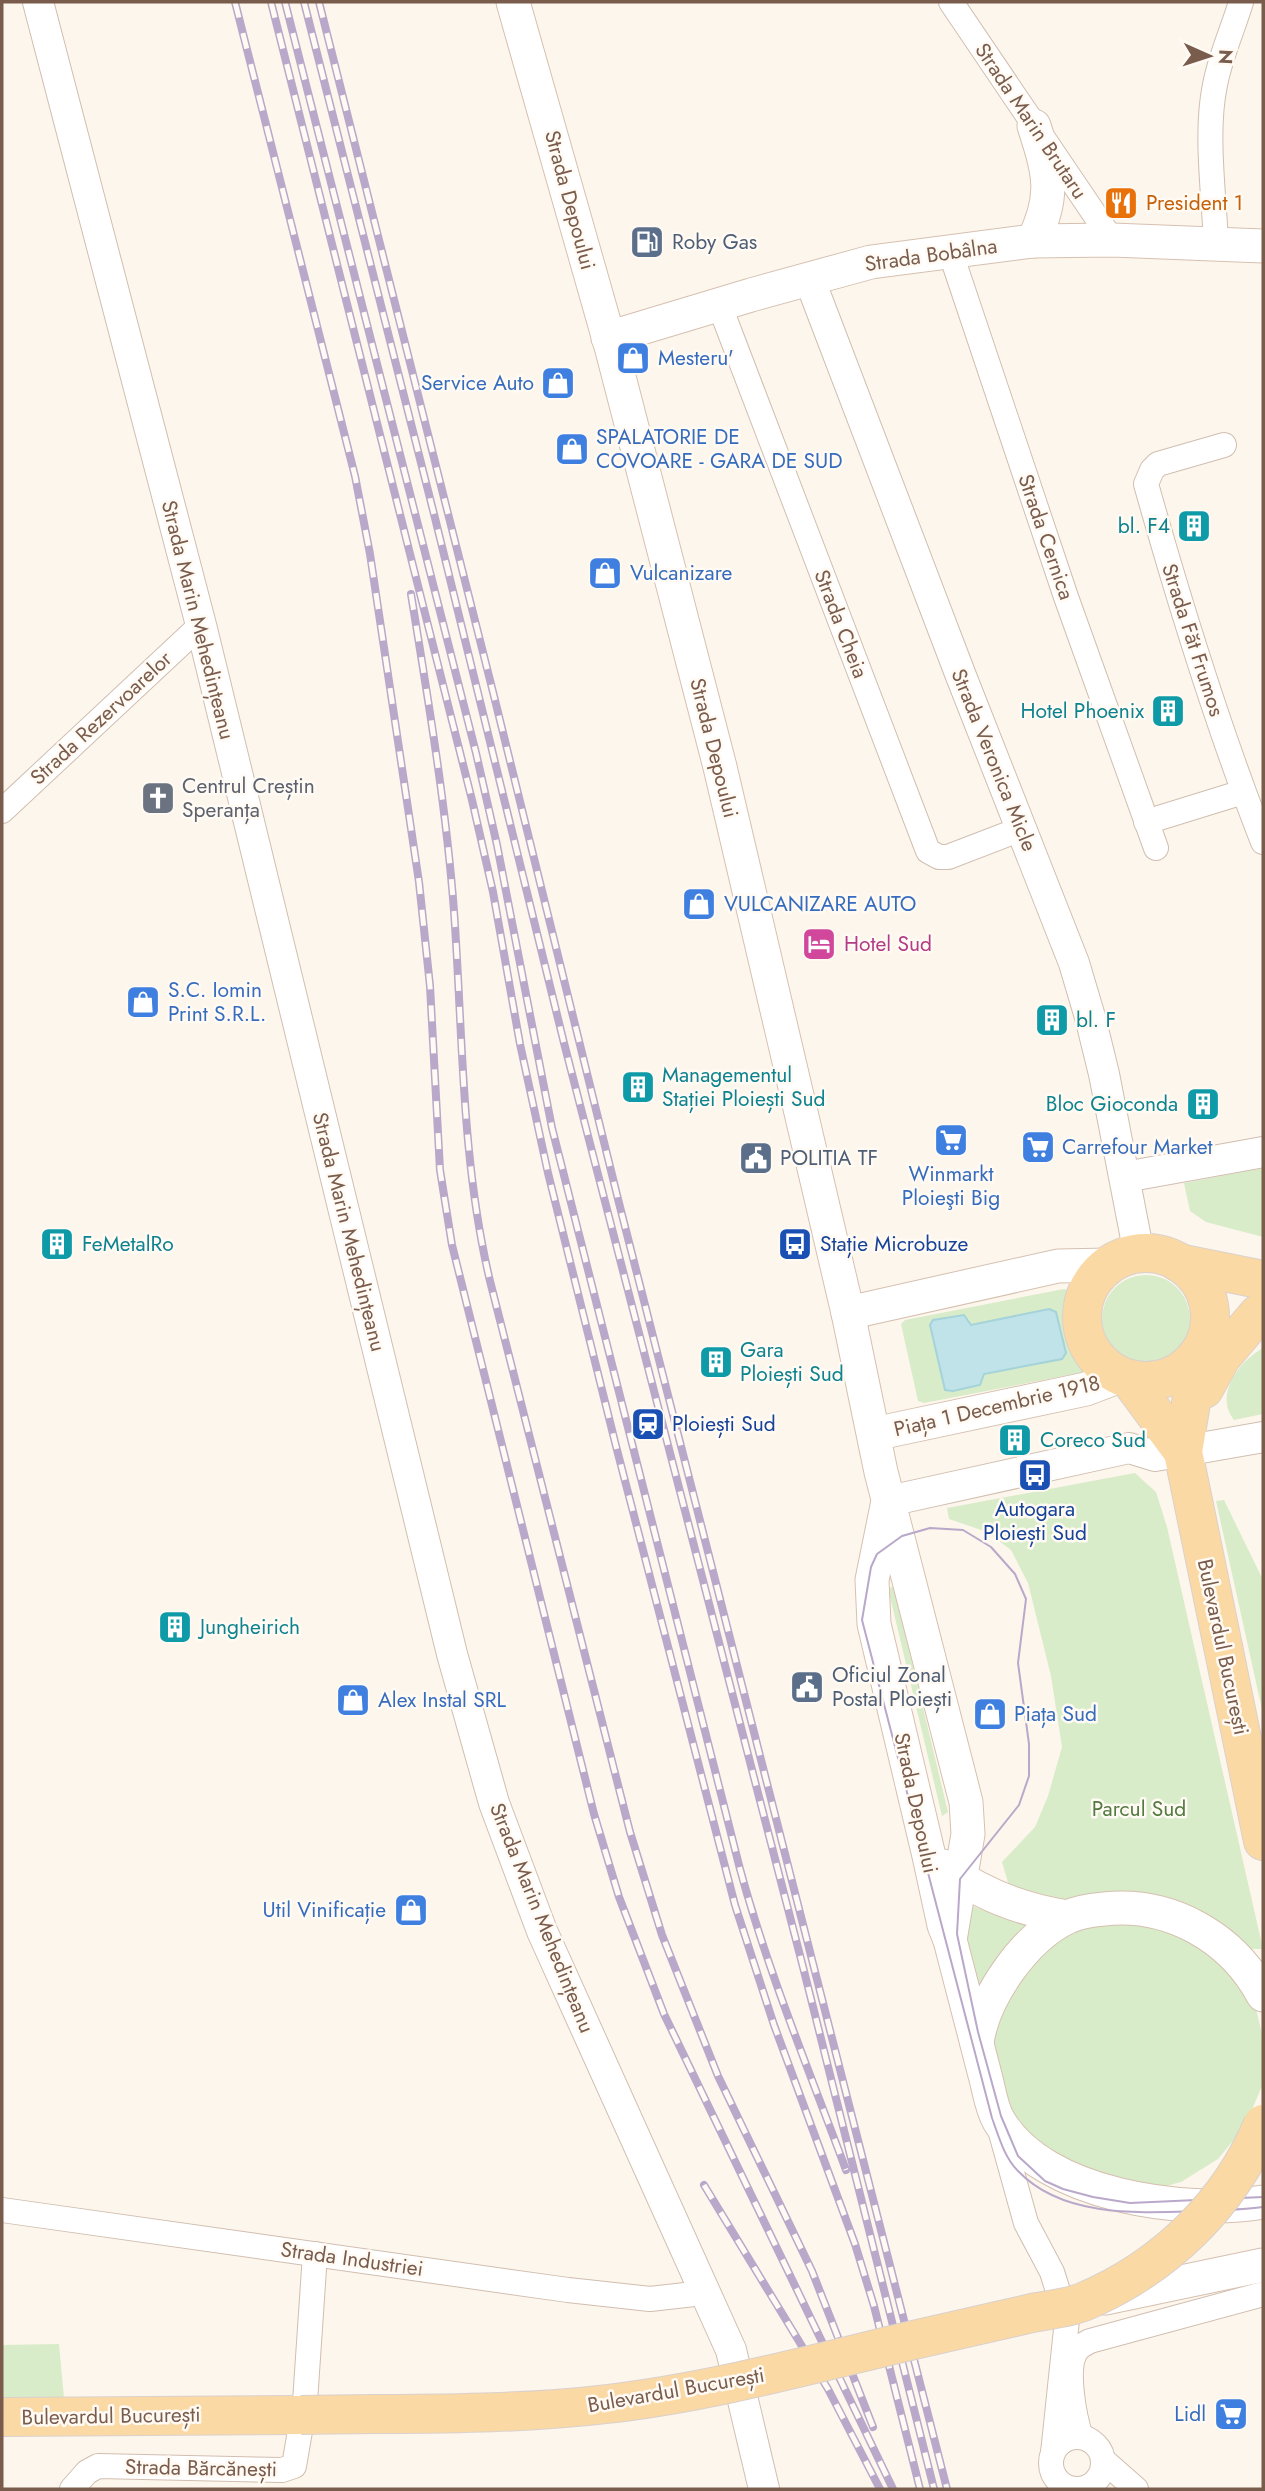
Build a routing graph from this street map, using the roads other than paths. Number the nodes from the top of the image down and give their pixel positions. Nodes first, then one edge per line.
1 (38, 2) edge
2 (513, 2) edge
3 (1241, 2) edge
4 (955, 3) edge
5 (1034, 126) junction
6 (1112, 240) junction
7 (1033, 242) junction
8 (1216, 243) junction
9 (1263, 246) edge
10 (950, 251) junction
11 (809, 278) junction
12 (719, 304) junction
13 (608, 338) junction
14 (1224, 446) dead end
15 (201, 625) junction
16 (1243, 792) junction
17 (2, 811) edge
18 (1146, 822) junction
19 (1021, 830) junction
20 (1263, 842) edge
21 (1156, 848) dead end
22 (1263, 1152) edge
23 (1125, 1177) junction
24 (1124, 1259) junction
25 (1179, 1263) junction
26 (1262, 1301) edge
27 (848, 1313) junction
28 (1201, 1349) junction
29 (1125, 1378) junction
30 (874, 1434) junction
31 (1263, 1437) edge
32 (1185, 1451) junction
33 (889, 1500) junction
34 (1263, 1842) edge
35 (929, 1856) junction
36 (960, 1879) junction
37 (1068, 1917) junction
38 (950, 1940) junction
39 (1263, 1994) edge
40 (977, 2042) junction
41 (997, 2119) junction
42 (1263, 2124) edge
43 (1103, 2190) junction
44 (1019, 2201) junction
45 (1260, 2205) edge
46 (2, 2210) edge
47 (315, 2254) junction
48 (1263, 2265) edge
49 (703, 2293) junction
50 (1263, 2294) edge
51 (1075, 2314) junction
52 (1090, 2341) junction
53 (2, 2417) edge
54 (1081, 2437) junction
55 (1053, 2453) junction
56 (1100, 2477) edge
57 (72, 2489) edge
58 (764, 2489) edge
59 (1136, 2489) edge

1 - 15 street, Strada Marin Mehedințeanu
2 - 13 main road, Strada Depoului
3 - 8 street
4 - 5 street, Strada Marin Brutaru
5 - 6 street, Strada Marin Brutaru
5 - 7 main road
6 - 7 main road, Strada Bobâlna
6 - 8 main road, Strada Bobâlna
7 - 10 main road, Strada Bobâlna
8 - 9 main road, Strada Bobâlna
10 - 11 main road, Strada Bobâlna
10 - 18 street, Strada Cernica
11 - 12 main road, Strada Bobâlna
11 - 19 street, Strada Veronica Micle
12 - 13 main road, Strada Bobâlna
12 - 19 street, Strada Cheia
13 - 27 main road, Strada Depoului
14 - 16 street, Strada Făt Frumos
15 - 17 street, Strada Rezervoarelor
15 - 49 street, Strada Marin Mehedințeanu
16 - 18 street
16 - 20 street, Strada Făt Frumos
18 - 21 street, Strada Cernica
19 - 23 street, Strada Veronica Micle
22 - 23 street
23 - 24 street, Strada Veronica Micle
24 - 25 main road
24 - 27 main road
24 - 29 main road
25 - 26 main road
25 - 28 main road
26 - 28 main road
26 - 32 main road
27 - 30 main road, Strada Depoului
28 - 29 main road
28 - 32 main road, Bulevardul București
29 - 30 main road, Piața 1 Decembrie 1918
29 - 32 main road, Bulevardul București
30 - 33 main road, Strada Depoului
31 - 32 street
32 - 33 street
32 - 34 main road, Bulevardul București
33 - 35 main road, Strada Depoului
33 - 36 main road, Strada Depoului
35 - 36 main road
35 - 38 main road, Strada Depoului
36 - 37 main road
36 - 38 main road, Strada Depoului
37 - 39 main road
37 - 40 main road
38 - 40 main road, Strada Depoului
40 - 41 main road, Strada Depoului
41 - 43 main road
41 - 44 street
42 - 51 main road, Bulevardul București, bridge
43 - 44 street
43 - 45 main road
44 - 51 street
46 - 47 street, Strada Industriei
47 - 49 street, Strada Industriei
47 - 57 street, Strada Bărcănești
48 - 51 main road, bridge
49 - 58 street, Strada Marin Mehedințeanu
50 - 52 street
51 - 52 street
51 - 53 main road, Bulevardul București, bridge
51 - 55 street
52 - 54 street
54 - 55 street
54 - 56 street
55 - 56 street
56 - 59 street

